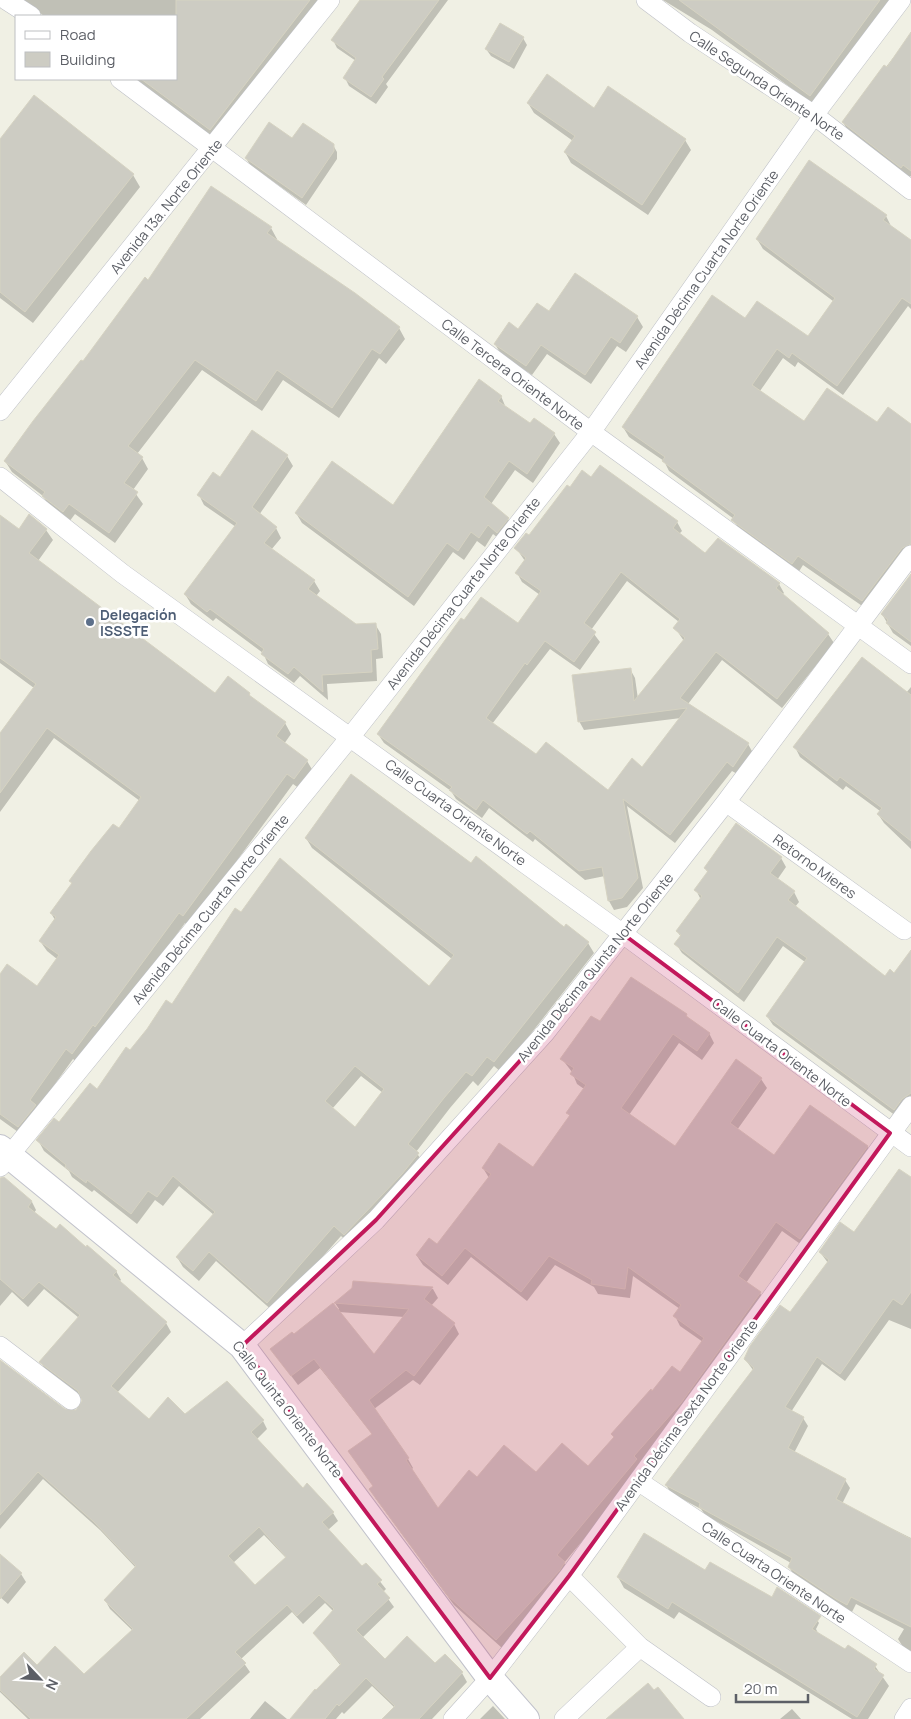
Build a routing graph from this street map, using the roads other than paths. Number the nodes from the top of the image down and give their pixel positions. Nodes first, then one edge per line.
1 (6, 0) edge
2 (330, 0) edge
3 (646, 0) edge
4 (901, 0) edge
5 (29, 15) edge
6 (121, 80) edge
7 (814, 115) junction
8 (214, 147) junction
9 (911, 190) edge
10 (0, 411) edge
11 (591, 432) junction
12 (0, 478) edge
13 (911, 555) edge
14 (859, 625) junction
15 (911, 664) edge
16 (350, 736) junction
17 (726, 802) junction
18 (904, 930) dead end
19 (623, 934) junction
20 (911, 1106) edge
21 (890, 1133) junction
22 (911, 1147) edge
23 (3, 1157) edge
24 (0, 1346) edge
25 (242, 1346) junction
26 (71, 1400) dead end
27 (638, 1481) junction
28 (569, 1576) junction
29 (640, 1647) junction
30 (911, 1663) edge
31 (490, 1678) junction
32 (711, 1698) dead end
33 (911, 1708) edge
34 (453, 1719) edge
35 (526, 1719) edge
36 (564, 1719) edge
37 (904, 1719) edge

1 - 5 street
2 - 8 street, Avenida 13a. Norte Oriente
3 - 7 street, Calle Segunda Oriente Norte
4 - 7 street, Avenida Décima Cuarta Norte Oriente
6 - 8 street, Calle Tercera Oriente Norte
7 - 9 street, Calle Segunda Oriente Norte
7 - 11 street, Avenida Décima Cuarta Norte Oriente
8 - 10 street, Avenida 13a. Norte Oriente
8 - 11 street, Calle Tercera Oriente Norte
11 - 14 street, Calle Tercera Oriente Norte
11 - 16 street, Avenida Décima Cuarta Norte Oriente
12 - 16 street, Calle Cuarta Oriente Norte
13 - 14 street, Avenida Décima Quinta Norte Oriente
14 - 15 street, Calle Tercera Oriente Norte
14 - 17 street, Avenida Décima Quinta Norte Oriente
16 - 19 street, Calle Cuarta Oriente Norte
16 - 23 street, Avenida Décima Cuarta Norte Oriente
17 - 18 street, Retorno Mieres
17 - 19 street, Avenida Décima Quinta Norte Oriente
19 - 21 street, Calle Cuarta Oriente Norte
19 - 25 street, Avenida Décima Quinta Norte Oriente
20 - 21 street, Avenida Décima Sexta Norte Oriente
21 - 22 street, Calle Cuarta Oriente Norte
21 - 27 street, Avenida Décima Sexta Norte Oriente
23 - 25 street, Calle Quinta Oriente Norte
24 - 26 street
25 - 31 street, Calle Quinta Oriente Norte
27 - 28 street, Avenida Décima Sexta Norte Oriente
27 - 30 street, Calle Cuarta Oriente Norte
28 - 29 street
28 - 31 street, Avenida Décima Sexta Norte Oriente
29 - 32 street
29 - 36 street
31 - 34 street, Avenida Décima Sexta Norte Oriente
31 - 35 street, Calle Quinta Oriente Norte
33 - 37 street

